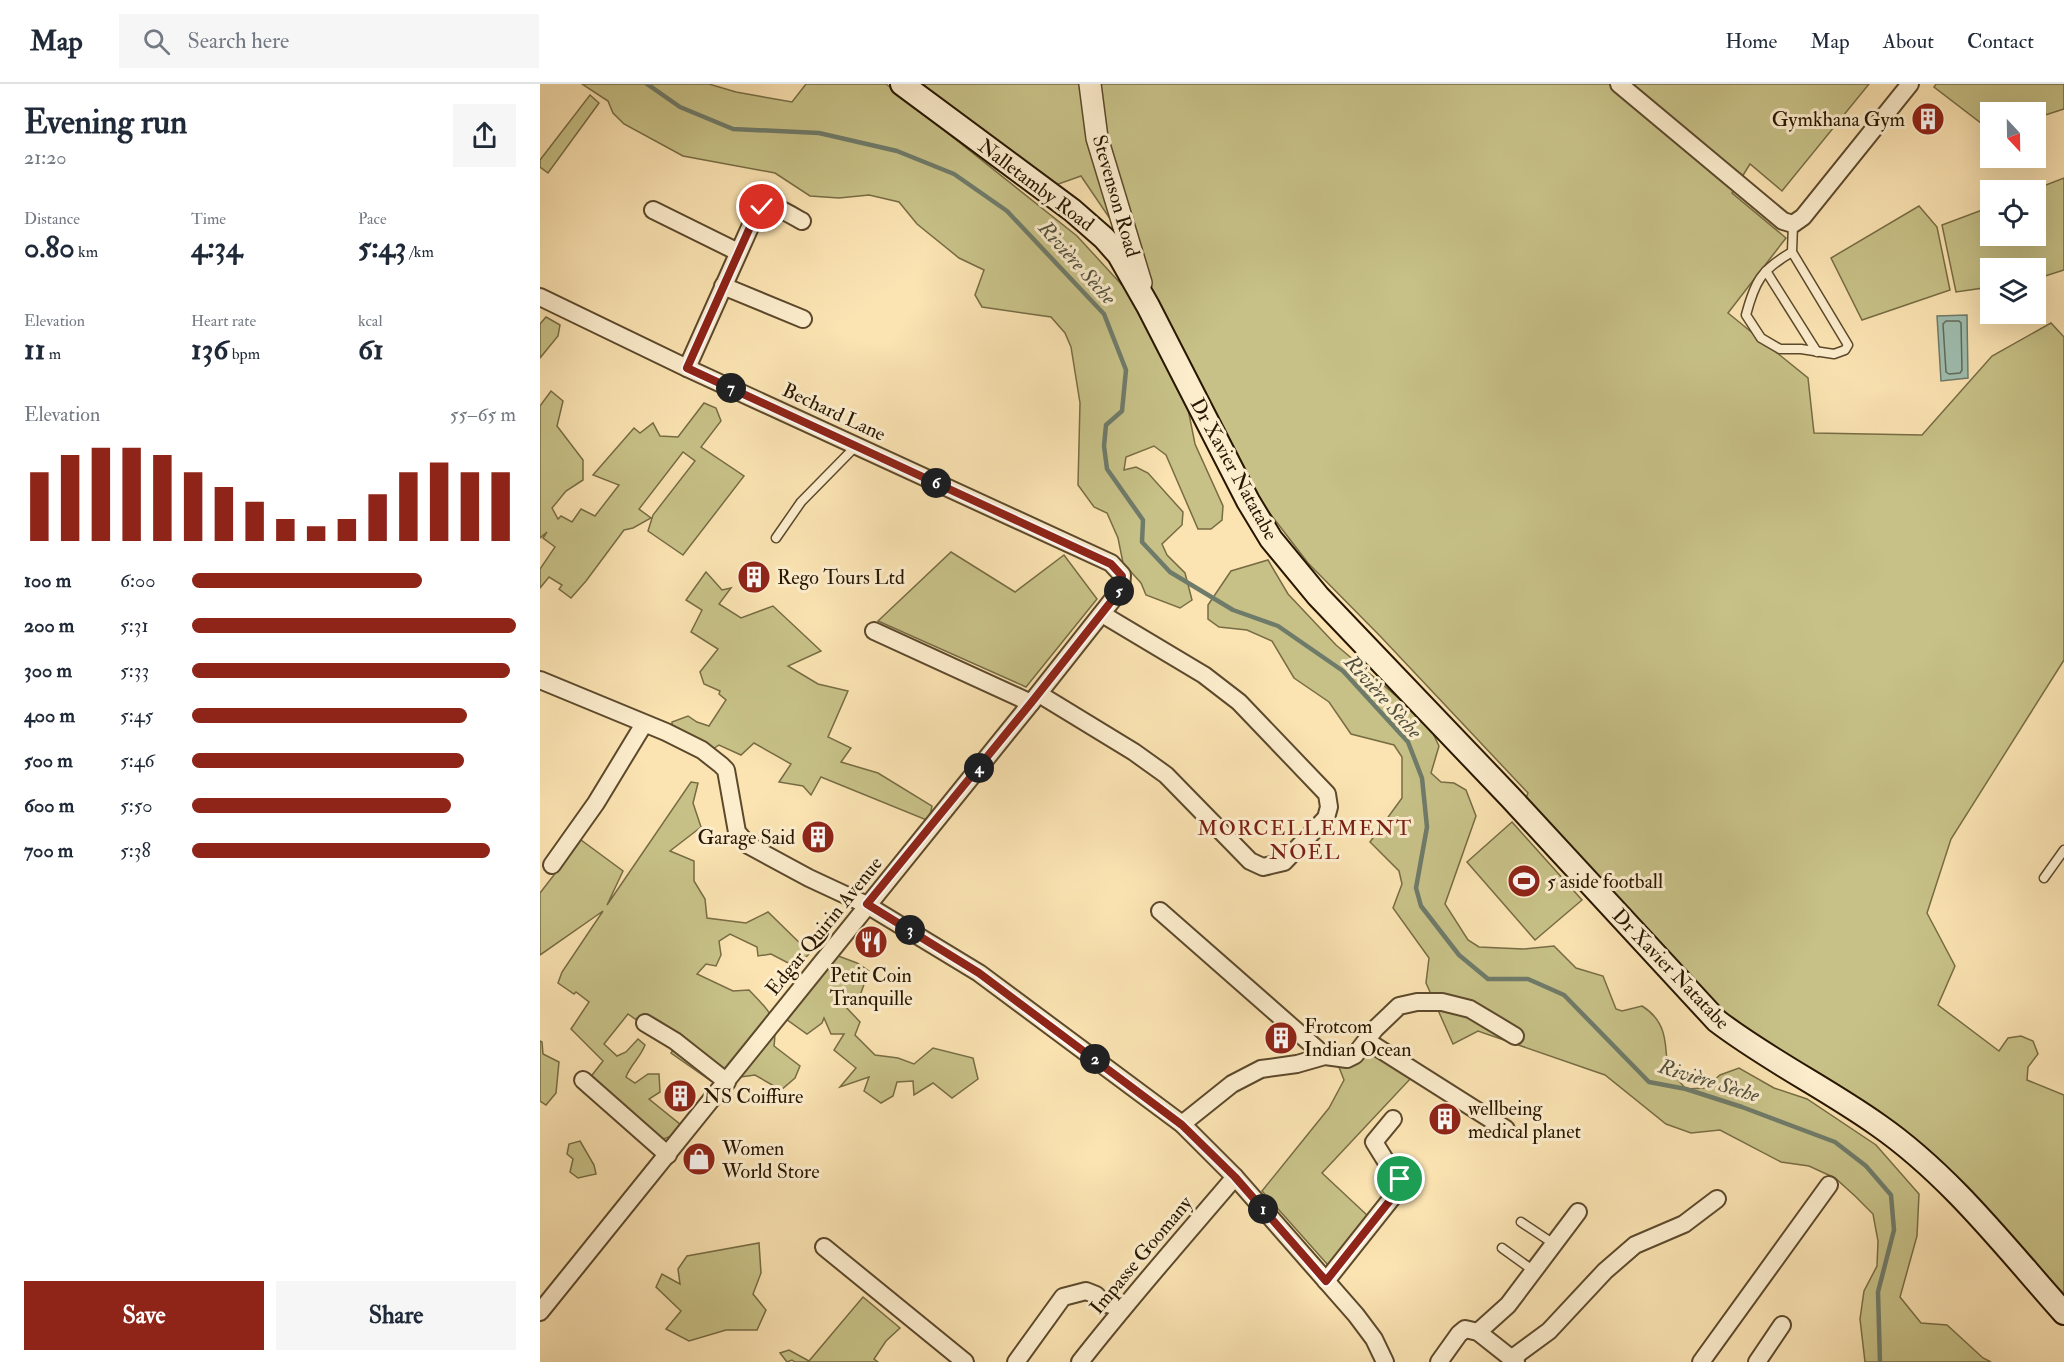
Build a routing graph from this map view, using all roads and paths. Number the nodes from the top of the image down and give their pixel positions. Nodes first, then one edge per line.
1 (902, 84) edge
2 (1090, 84) edge
3 (1619, 84) edge
4 (1910, 84) edge
5 (653, 210) dead end
6 (802, 221) dead end
7 (1793, 224) junction
8 (738, 252) junction
9 (1792, 252) junction
10 (1766, 271) junction
11 (723, 286) junction
12 (542, 302) edge
13 (1148, 306) junction
14 (803, 319) dead end
15 (1817, 352) junction
16 (687, 368) junction
17 (856, 446) junction
18 (776, 538) dead end
19 (1111, 564) joint
20 (1102, 614) junction
21 (874, 631) dead end
22 (540, 680) edge
23 (1035, 699) junction
24 (644, 724) junction
25 (2064, 850) edge
26 (552, 865) dead end
27 (2044, 878) dead end
28 (867, 904) junction
29 (1160, 911) dead end
30 (645, 1023) dead end
31 (1515, 1036) dead end
32 (1367, 1041) junction
33 (1325, 1056) junction
34 (583, 1080) dead end
35 (727, 1082) junction
36 (1393, 1119) dead end
37 (1182, 1125) junction
38 (1506, 1129) dead end
39 (668, 1155) junction
40 (1235, 1177) junction
41 (1829, 1185) dead end
42 (1717, 1199) dead end
43 (1578, 1212) dead end
44 (1521, 1222) dead end
45 (1554, 1244) junction
46 (824, 1247) dead end
47 (1502, 1248) dead end
48 (1534, 1271) junction
49 (1326, 1281) junction
50 (1122, 1308) junction
51 (540, 1312) edge
52 (2064, 1313) edge
53 (1782, 1325) dead end
54 (1478, 1332) junction
55 (1513, 1360) edge
56 (1383, 1361) edge
57 (965, 1362) edge
58 (1016, 1362) edge
59 (1080, 1362) edge
60 (1438, 1362) edge
61 (1701, 1362) edge
62 (1757, 1362) edge

1 - 13 main road, Nalletamby Road
2 - 13 street, Stevenson Road
3 - 7 street
4 - 7 street
5 - 8 street
6 - 8 street
7 - 9 lane
8 - 11 street
9 - 10 lane
9 - 15 lane
10 - 15 lane
10 - 15 lane
11 - 14 street
11 - 16 street
12 - 16 street, Bechard Lane
13 - 52 main road, Dr Xavier Natatabe
16 - 17 street, Bechard Lane
17 - 18 lane
17 - 19 street, Bechard Lane
19 - 20 street, Edgar Quirin Avenue
20 - 23 street, Edgar Quirin Avenue
20 - 23 street
21 - 23 street
22 - 24 street
23 - 28 street, Edgar Quirin Avenue
24 - 26 street
24 - 28 street
25 - 27 lane
28 - 35 street, Edgar Quirin Avenue
28 - 37 street
29 - 33 street
30 - 35 street
31 - 32 street
32 - 33 street
32 - 38 street
33 - 37 street
34 - 39 street
35 - 39 street, Edgar Quirin Avenue
36 - 49 street
37 - 40 street
39 - 51 street, Edgar Quirin Avenue
40 - 49 street
40 - 50 street, Impasse Goomany
41 - 61 street
42 - 55 street
43 - 45 street
44 - 45 lane
45 - 48 street
46 - 57 street
47 - 48 lane
48 - 54 street
49 - 56 street
50 - 58 street
50 - 59 street, Impasse Goomany
53 - 62 street
54 - 55 street
54 - 60 street

